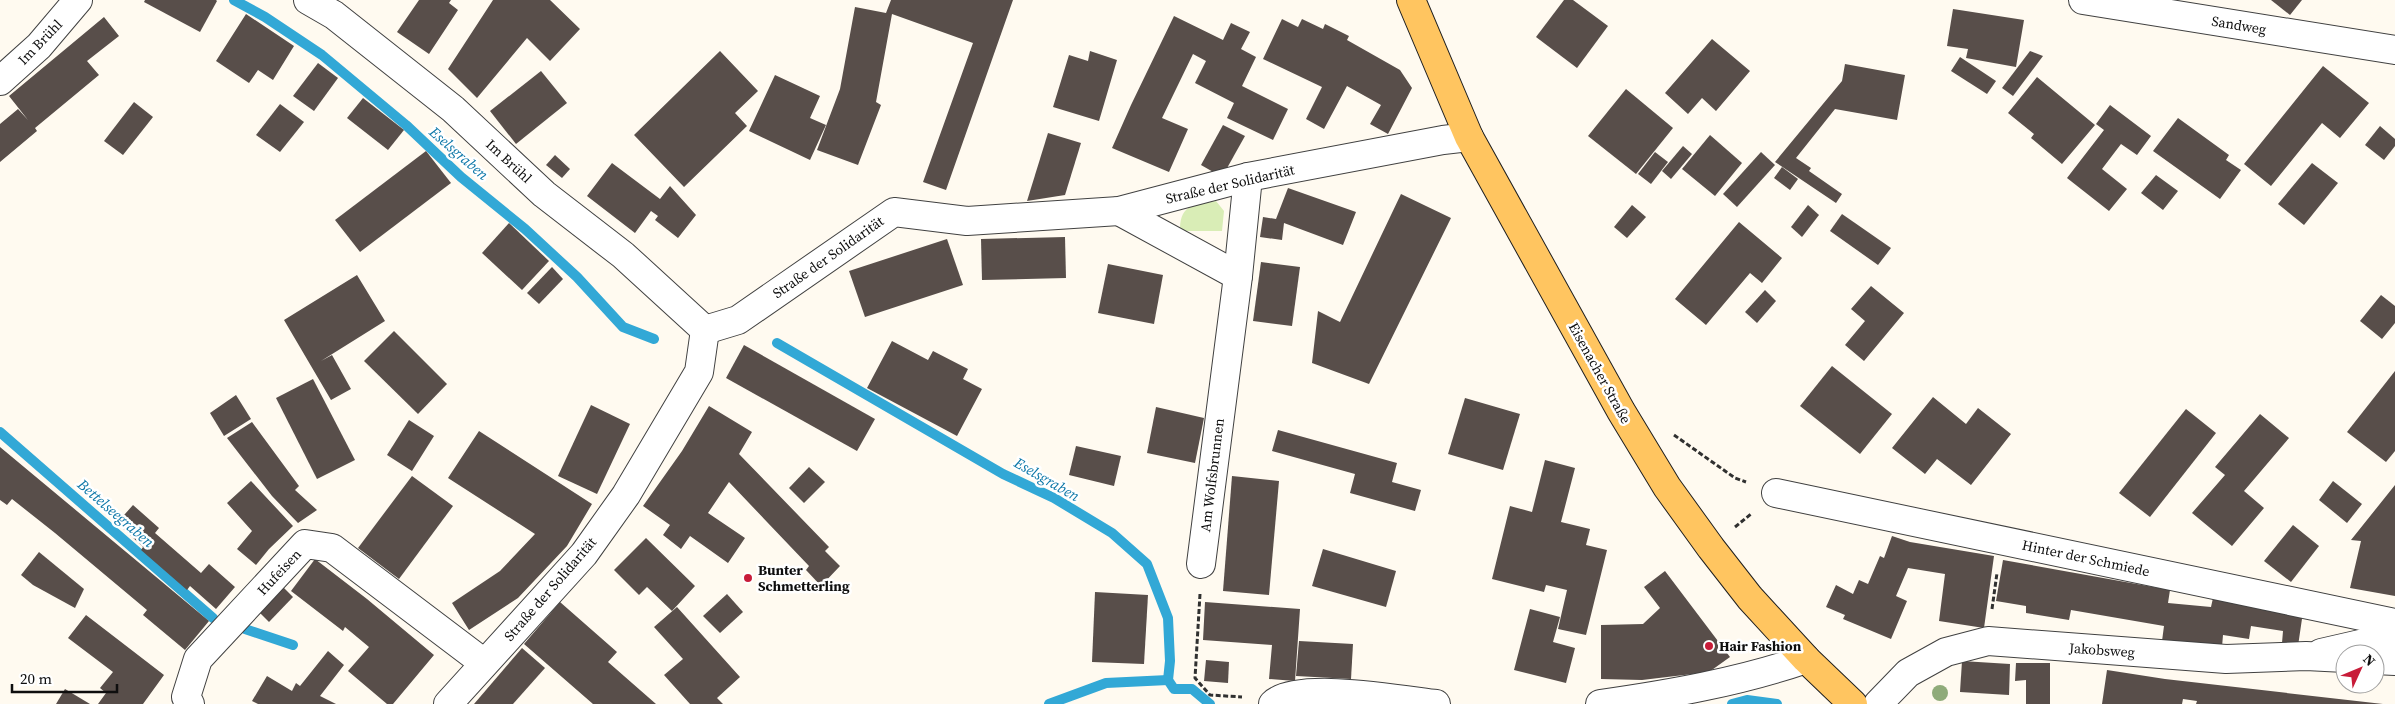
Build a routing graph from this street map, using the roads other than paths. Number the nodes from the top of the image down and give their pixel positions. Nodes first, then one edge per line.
1 (78, 0) edge
2 (308, 0) edge
3 (1411, 0) edge
4 (2083, 0) edge
5 (2395, 50) edge
6 (0, 81) edge
7 (1469, 137) junction
8 (1248, 177) junction
9 (1119, 211) junction
10 (1238, 276) junction
11 (705, 330) junction
12 (1776, 493) road end
13 (1201, 564) road end
14 (2395, 624) edge
15 (2395, 636) edge
16 (2306, 656) junction
17 (2335, 657) edge
18 (1806, 659) junction
19 (484, 663) junction
20 (1275, 702) edge
21 (190, 704) edge
22 (448, 704) edge
23 (1436, 704) edge
24 (1600, 704) edge
25 (1853, 704) edge
26 (1878, 704) edge

1 - 6 street, Im Brühl
2 - 11 street, Im Brühl
3 - 7 main road, Eisenacher Straße
4 - 5 street, Sandweg
7 - 8 street, Straße der Solidarität
7 - 18 main road, Eisenacher Straße
8 - 9 street, Straße der Solidarität
8 - 10 street, Am Wolfsbrunnen
9 - 10 street
9 - 11 street, Straße der Solidarität
10 - 13 street, Am Wolfsbrunnen
11 - 19 street, Straße der Solidarität
12 - 14 street, Hinter der Schmiede
15 - 16 street
16 - 17 street, Jakobsweg
16 - 26 street, Jakobsweg
18 - 24 street
18 - 25 main road, Eisenacher Straße
19 - 21 street, Hufeisen
19 - 22 street, Straße der Solidarität
20 - 23 street

